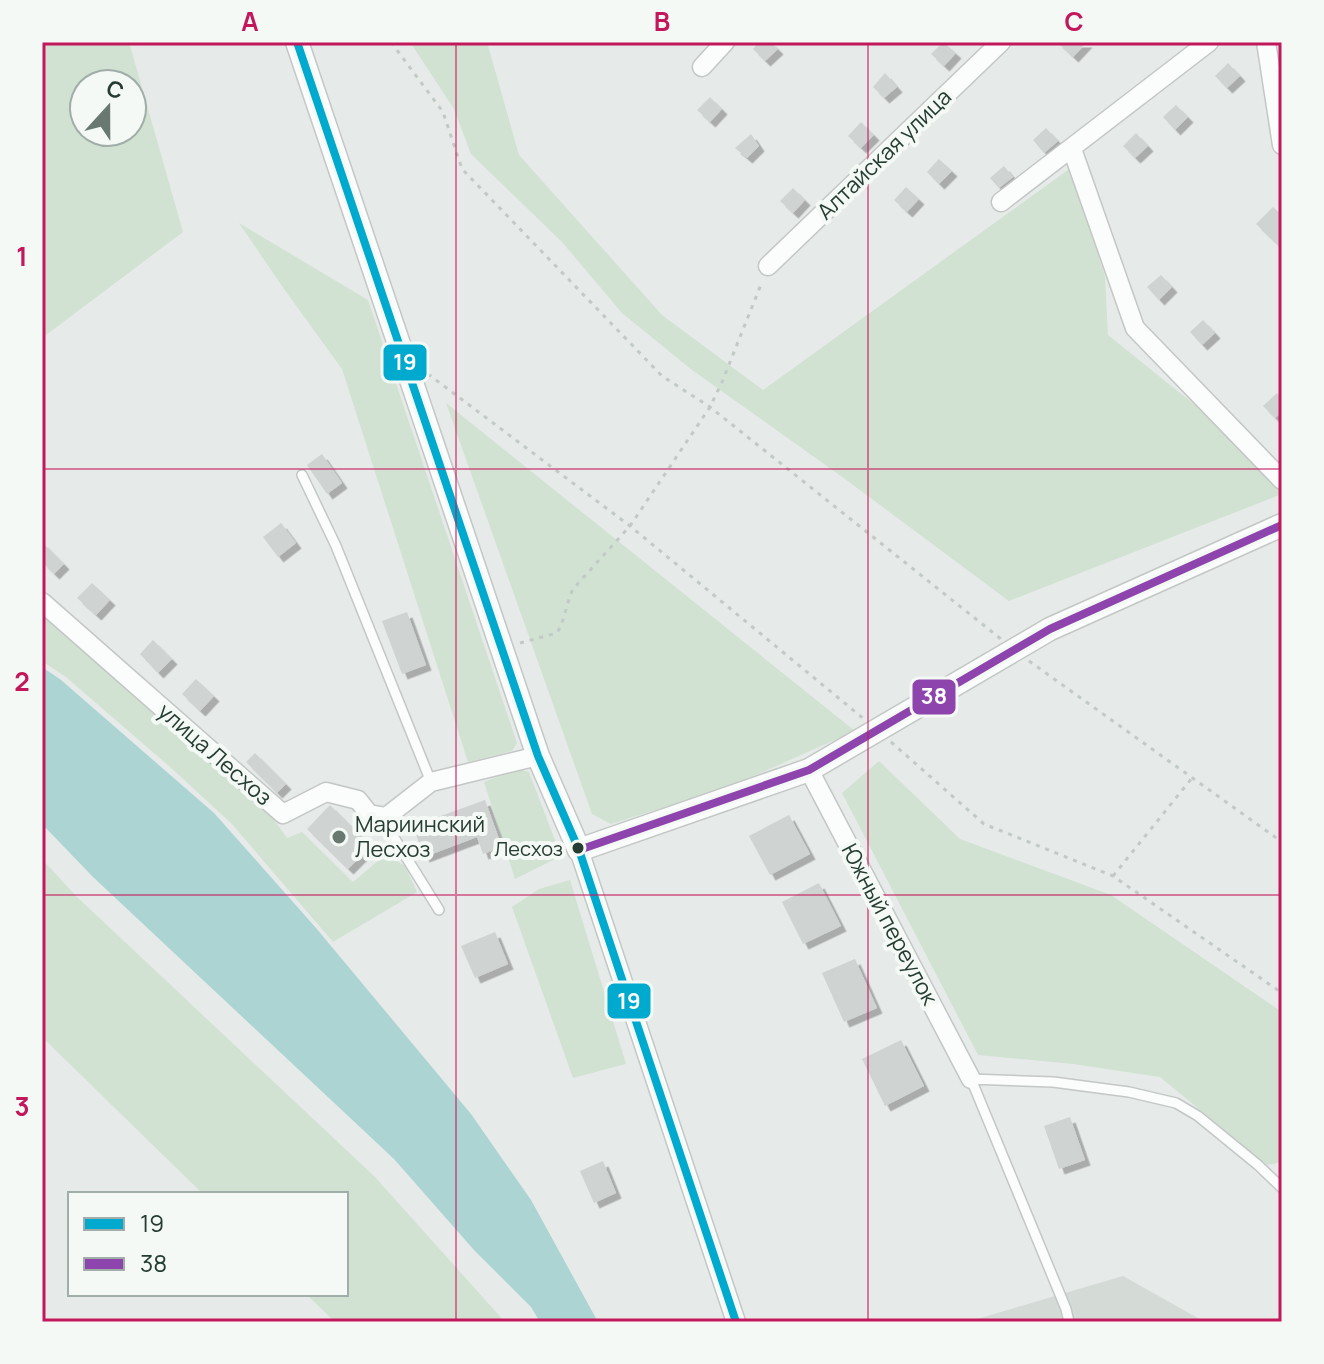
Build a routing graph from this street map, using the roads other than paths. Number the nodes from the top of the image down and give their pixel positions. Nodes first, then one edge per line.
1 (297, 42) edge
2 (725, 42) edge
3 (1001, 42) edge
4 (1209, 42) edge
5 (1266, 42) edge
6 (702, 67) dead end
7 (1282, 145) edge
8 (1072, 149) junction
9 (1001, 202) dead end
10 (768, 266) road end
11 (302, 475) dead end
12 (1282, 480) edge
13 (1282, 525) edge
14 (42, 602) edge
15 (538, 756) junction
16 (809, 770) junction
17 (431, 782) junction
18 (386, 817) junction
19 (579, 850) junction
20 (439, 910) dead end
21 (971, 1079) junction
22 (1282, 1188) edge
23 (736, 1322) edge
24 (1069, 1322) edge

1 - 15 street
2 - 6 street
3 - 10 street, Алтайская улица
4 - 8 street
5 - 7 street
8 - 9 street
8 - 12 street
11 - 17 lane
13 - 16 street
14 - 18 street, улица Лесхоз
15 - 17 street
15 - 19 street
16 - 19 street
16 - 21 street, Южный переулок
17 - 18 street
18 - 20 lane
19 - 23 street
21 - 22 lane
21 - 24 lane

